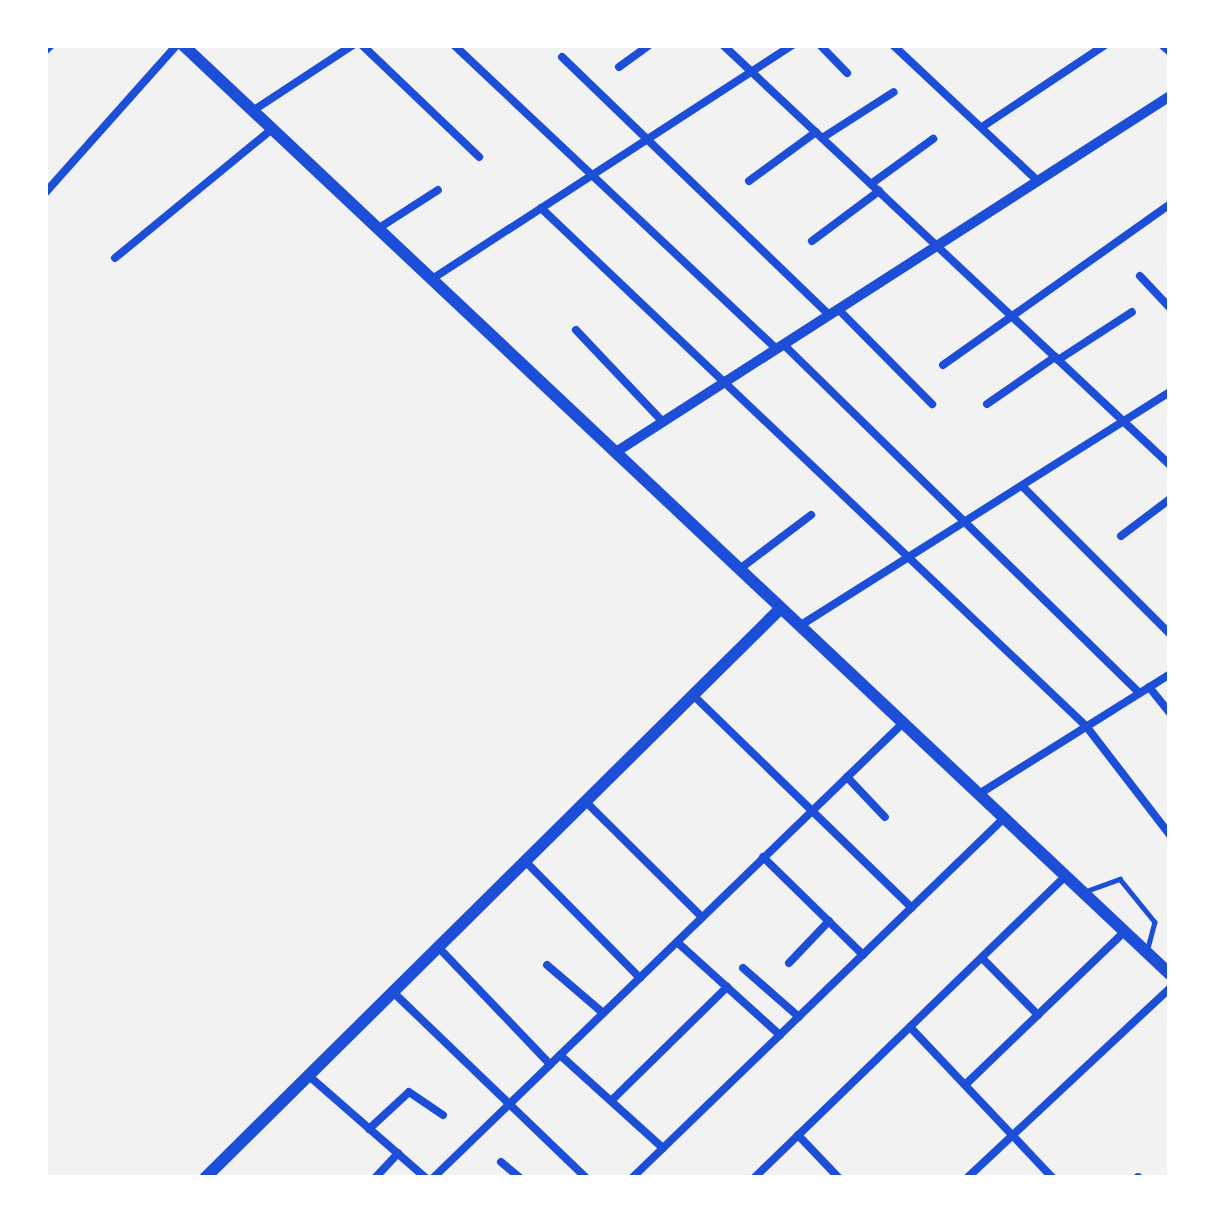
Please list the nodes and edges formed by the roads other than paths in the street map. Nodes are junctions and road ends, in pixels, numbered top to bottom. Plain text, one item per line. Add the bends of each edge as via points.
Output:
1 (180, 45) edge
2 (357, 45) edge
3 (454, 45) edge
4 (649, 45) edge
5 (723, 45) edge
6 (793, 45) edge
7 (820, 45) edge
8 (892, 45) edge
9 (1105, 45) edge
10 (1162, 45) edge
11 (1170, 52) edge
12 (562, 57) dead end
13 (619, 67) dead end
14 (751, 71) junction
15 (847, 73) dead end
16 (894, 92) dead end
17 (1170, 96) edge
18 (253, 110) junction
19 (981, 128) junction
20 (272, 129) junction
21 (819, 135) junction
22 (933, 139) dead end
23 (648, 140) junction
24 (478, 157) dead end
25 (592, 176) junction
26 (749, 181) dead end
27 (1038, 181) junction
28 (875, 188) junction
29 (438, 190) dead end
30 (45, 193) edge
31 (1170, 204) edge
32 (541, 208) junction
33 (378, 228) junction
34 (812, 241) dead end
35 (936, 245) junction
36 (115, 258) dead end
37 (1140, 276) dead end
38 (432, 279) junction
39 (1170, 308) edge
40 (834, 312) junction
41 (1132, 312) dead end
42 (1011, 316) junction
43 (575, 330) dead end
44 (780, 346) junction
45 (1056, 358) junction
46 (943, 365) dead end
47 (724, 382) junction
48 (1170, 392) edge
49 (932, 404) dead end
50 (987, 404) dead end
51 (663, 422) junction
52 (1124, 422) junction
53 (616, 452) junction
54 (1170, 465) edge
55 (1022, 486) junction
56 (1170, 499) edge
57 (811, 515) dead end
58 (964, 522) junction
59 (1120, 536) dead end
60 (908, 556) junction
61 (740, 569) junction
62 (781, 608) junction
63 (800, 626) junction
64 (1170, 634) edge
65 (1170, 674) edge
66 (1149, 687) junction
67 (1139, 693) junction
68 (693, 695) junction
69 (1170, 712) edge
70 (903, 723) junction
71 (1086, 726) junction
72 (847, 777) junction
73 (979, 794) junction
74 (585, 801) junction
75 (812, 810) junction
76 (885, 817) dead end
77 (1004, 818) junction
78 (1170, 835) edge
79 (764, 857) junction
80 (525, 861) junction
81 (1066, 876) junction
82 (1085, 894) junction
83 (912, 908) junction
84 (701, 917) junction
85 (829, 921) junction
86 (1124, 932) junction
87 (676, 942) junction
88 (438, 947) junction
89 (1170, 951) edge
90 (863, 955) junction
91 (1151, 956) junction
92 (982, 958) junction
93 (789, 963) dead end
94 (547, 965) dead end
95 (743, 968) dead end
96 (1170, 974) edge
97 (640, 977) junction
98 (727, 987) junction
99 (1170, 988) edge
100 (393, 992) junction
101 (602, 1013) junction
102 (1038, 1015) junction
103 (799, 1017) junction
104 (910, 1027) junction
105 (780, 1035) junction
106 (560, 1055) junction
107 (550, 1064) junction
108 (308, 1075) junction
109 (965, 1085) junction
110 (611, 1101) junction
111 (505, 1108) junction
112 (442, 1115) dead end
113 (370, 1129) junction
114 (798, 1135) junction
115 (1012, 1136) junction
116 (663, 1148) junction
117 (398, 1153) junction
118 (501, 1162) dead end
119 (210, 1176) edge
120 (375, 1178) edge
121 (429, 1178) edge
122 (520, 1178) edge
123 (586, 1178) edge
124 (632, 1178) edge
125 (754, 1178) edge
126 (839, 1178) edge
127 (967, 1178) edge
128 (1053, 1178) edge

1 - 18 main road
1 - 30 street
2 - 18 street
2 - 24 street
3 - 25 street
4 - 13 street
5 - 14 street
6 - 14 street
7 - 15 street
8 - 19 street
9 - 19 street
10 - 11 street
12 - 23 street
14 - 21 street
14 - 23 street
16 - 21 street
17 - 27 street
18 - 20 main road
19 - 27 street
20 - 33 main road
20 - 36 street
21 - 26 street
21 - 28 street
22 - 28 street
23 - 25 street
23 - 40 street
25 - 32 street
25 - 44 street
27 - 35 street
28 - 34 street
28 - 35 street
29 - 33 street
31 - 42 street
32 - 38 street
32 - 47 street
33 - 38 main road
35 - 40 street
35 - 42 street
37 - 39 street
38 - 53 main road
40 - 44 street
40 - 49 street
41 - 45 street
42 - 45 street
42 - 46 street
43 - 51 street
44 - 47 street
44 - 58 street
45 - 50 street
45 - 52 street
47 - 51 street
47 - 60 street
48 - 52 street
51 - 53 street
52 - 54 street
52 - 55 street
53 - 61 main road
55 - 58 street
55 - 64 street
56 - 59 street
57 - 61 street
58 - 60 street
58 - 67 street
60 - 63 street
60 - 71 street
61 - 62 main road
62 - 63 main road
62 - 68 main road
63 - 70 main road
65 - 66 street
66 - 67 street
66 - 69 street
67 - 71 street
68 - 74 main road
68 - 75 street
70 - 72 street
70 - 73 main road
71 - 73 street
71 - 78 street
72 - 75 street
72 - 76 street
73 - 77 main road
74 - 80 main road
74 - 84 street
75 - 79 street
75 - 83 street
77 - 81 main road
77 - 83 street
79 - 84 street
79 - 85 street
80 - 88 main road
80 - 97 street
81 - 82 main road
81 - 92 street
82 - 86 main road
82 - 91 lane via 1120,879 1155,922
83 - 90 street
84 - 87 street
85 - 90 street
85 - 93 street
86 - 91 main road
86 - 102 street
87 - 97 street
87 - 98 street
88 - 100 main road
88 - 107 street
89 - 91 street
90 - 103 street
91 - 96 main road
92 - 102 street
92 - 104 street
94 - 101 street
95 - 103 street
97 - 101 street
98 - 105 street
98 - 110 street
99 - 115 street
100 - 108 main road
100 - 111 street
101 - 106 street
102 - 109 street
103 - 105 street
104 - 109 street
104 - 114 street
105 - 116 street
106 - 107 street
106 - 110 street
107 - 111 street
108 - 113 street
108 - 119 main road
109 - 115 street
110 - 116 street
111 - 121 street
111 - 123 street
112 - 113 street via 409,1092
113 - 117 street
114 - 125 street
114 - 126 street
115 - 127 street
115 - 128 street
116 - 124 street
117 - 120 street
117 - 121 street
118 - 122 street

